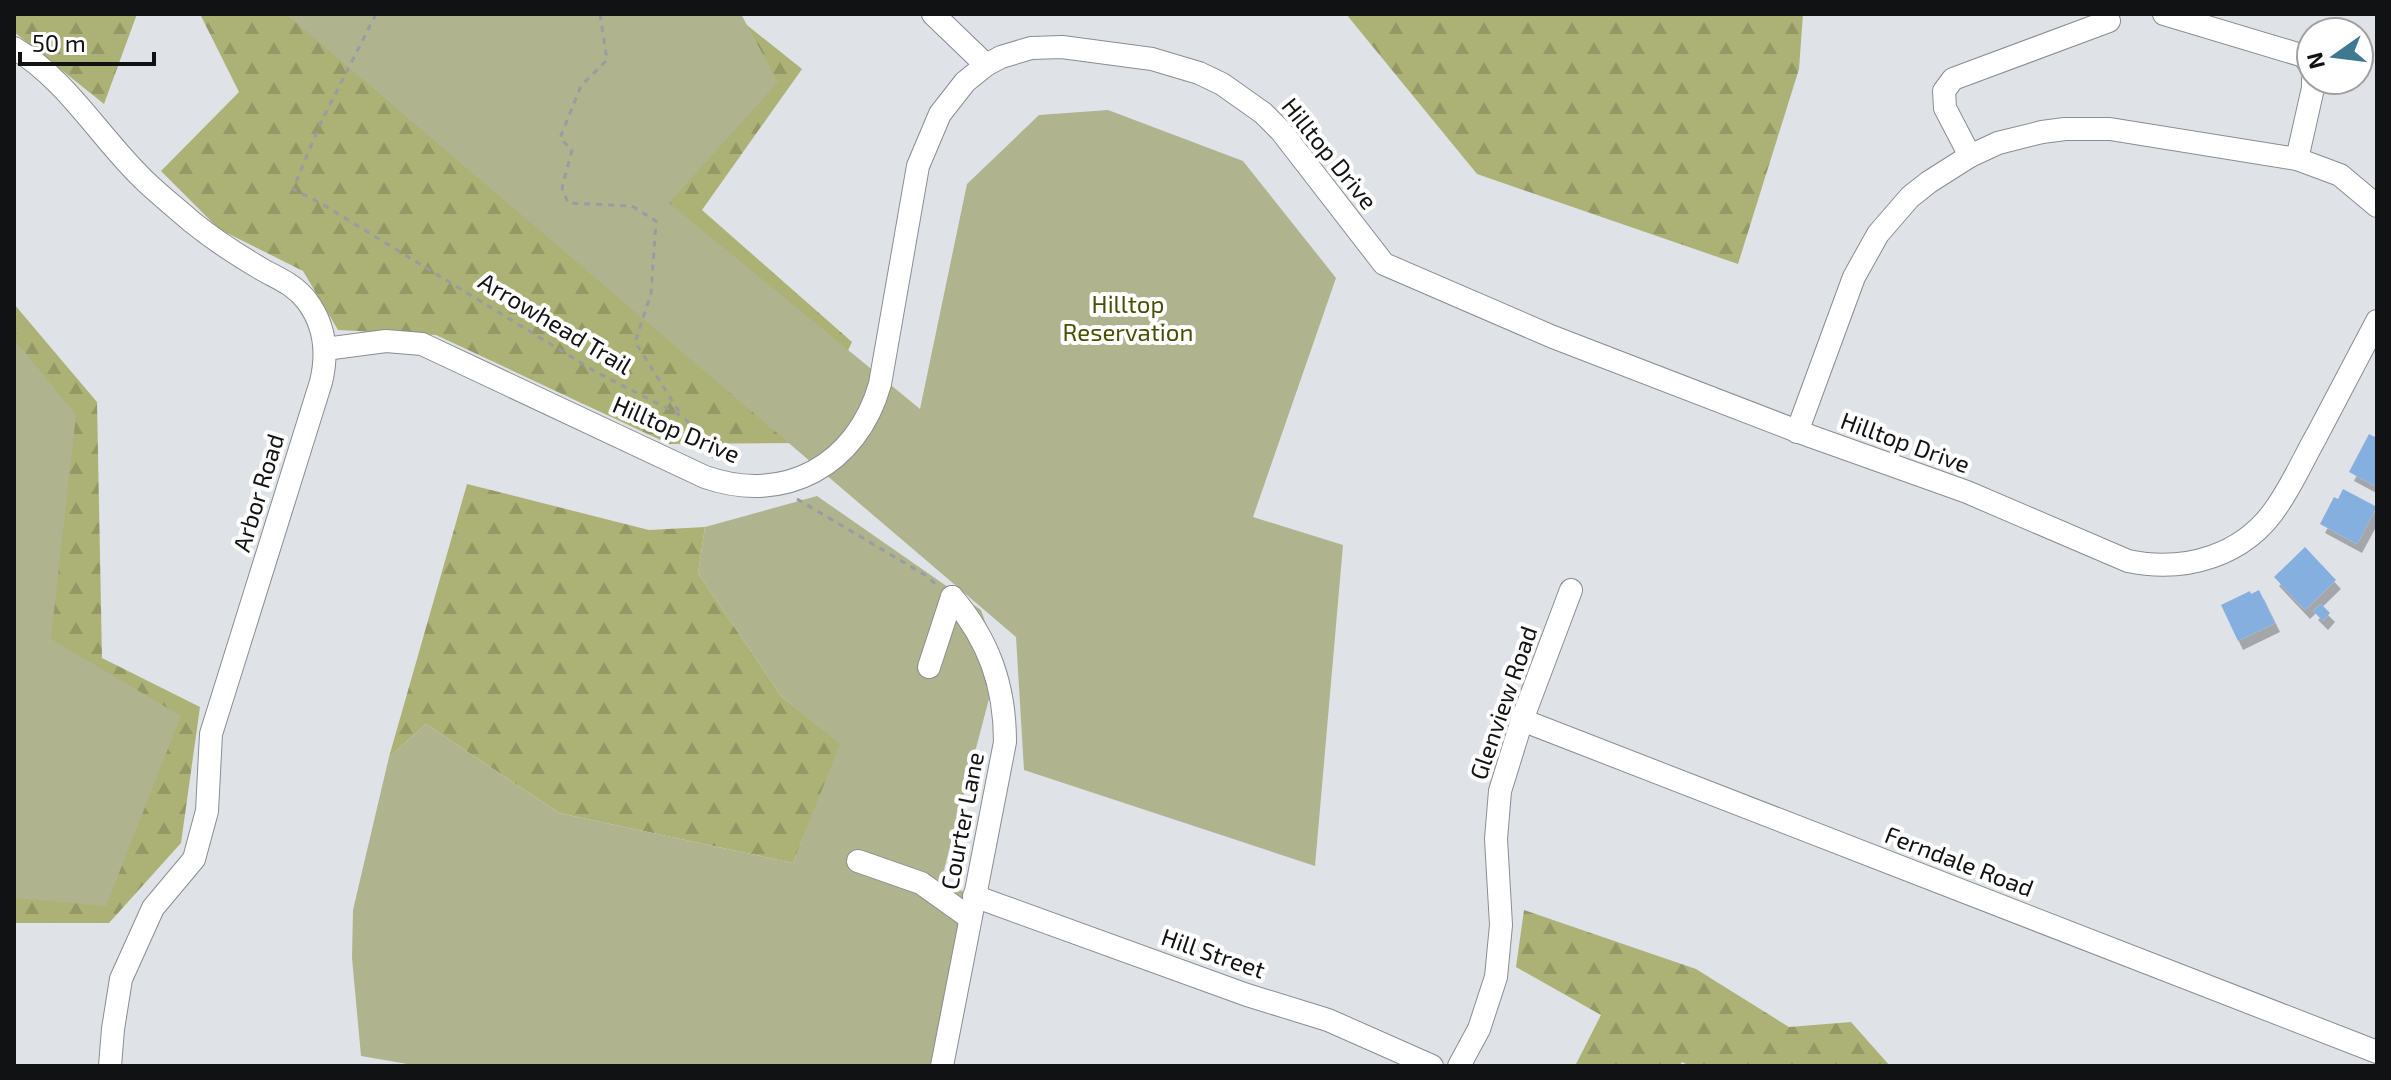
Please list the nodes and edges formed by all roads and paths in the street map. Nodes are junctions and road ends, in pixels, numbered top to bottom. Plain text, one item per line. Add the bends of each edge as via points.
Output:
1 (376, 14) edge
2 (600, 14) edge
3 (933, 14) edge
4 (2164, 14) edge
5 (2109, 21) dead end
6 (14, 48) edge
7 (2295, 53) edge
8 (986, 65) junction
9 (2310, 96) edge
10 (1970, 156) junction
11 (2297, 159) junction
12 (2377, 206) edge
13 (2377, 321) edge
14 (325, 349) junction
15 (682, 416) junction
16 (1797, 432) junction
17 (740, 465) dead end
18 (777, 484) junction
19 (1571, 590) dead end
20 (952, 597) junction
21 (929, 667) dead end
22 (1522, 720) junction
23 (858, 861) dead end
24 (972, 907) junction
25 (2377, 1052) edge
26 (110, 1066) edge
27 (942, 1066) edge
28 (1432, 1066) edge
29 (1459, 1066) edge

1 - 15 path, Arrowhead Trail via 293,189 596,372
2 - 15 path via 607,60 581,86 560,138 572,150 562,188 568,203 632,206 656,221 651,294 635,342
3 - 8 street
4 - 7 street
5 - 10 street via 1953,79 1944,91 1945,108
6 - 14 street, Arbor Road via 29,57 141,177 196,225 295,287 313,309
8 - 16 street, Hilltop Drive via 1031,48 1062,47 1152,59 1199,73 1243,97 1281,131 1384,264
8 - 18 street, Hilltop Drive via 940,114 918,166 880,384 867,419 831,460
9 - 11 street
10 - 11 street via 2020,137 2088,128
10 - 16 street via 1910,197 1878,234 1844,300
11 - 12 street via 2340,175
13 - 16 street, Hilltop Drive via 2278,507 2244,541 2198,562 2163,566 2128,561 1967,492
14 - 18 street, Hilltop Drive via 398,341 422,344 705,477 736,485
14 - 26 street, Arbor Road via 321,382 211,734 207,811 194,859 153,908 121,979
15 - 17 path, Arrowhead Trail via 713,457
18 - 20 path
19 - 22 street, Glenview Road
20 - 21 street
20 - 24 street, Courter Lane via 992,661 1005,721 1002,763
22 - 25 street, Ferndale Road
22 - 29 street, Glenview Road via 1500,791 1496,977 1479,1029
23 - 24 street, Hill Street
24 - 27 street, Courter Lane
24 - 28 street, Hill Street via 1328,1020

